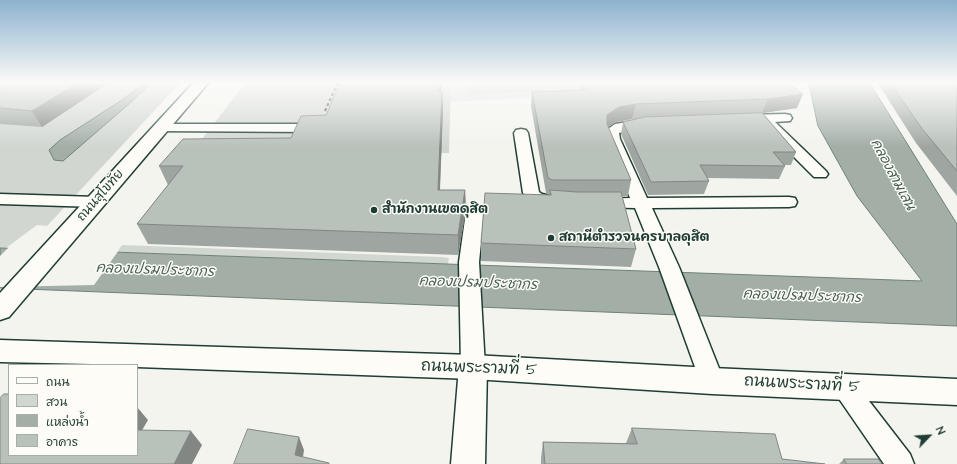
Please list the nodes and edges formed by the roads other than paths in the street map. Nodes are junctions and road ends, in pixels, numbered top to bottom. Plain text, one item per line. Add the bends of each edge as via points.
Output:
1 (183, 104) edge
2 (785, 118) dead end
3 (764, 119) junction
4 (727, 120) edge
5 (660, 122) edge
6 (161, 128) junction
7 (312, 128) edge
8 (521, 133) dead end
9 (820, 174) dead end
10 (0, 199) edge
11 (97, 202) junction
12 (789, 202) dead end
13 (641, 204) junction
14 (475, 212) dead end
15 (0, 310) edge
16 (0, 351) edge
17 (473, 367) junction
18 (712, 381) junction
19 (843, 387) junction
20 (957, 392) edge
21 (468, 464) edge
22 (900, 464) edge

1 - 6 main road, ถนนสุโขทัย
2 - 3 lane
3 - 4 lane
3 - 9 lane
5 - 13 lane via 631,124 612,131 613,139
6 - 7 lane
6 - 11 main road, ถนนสุโขทัย
8 - 13 lane via 531,193 536,198 550,202
10 - 11 lane
11 - 15 main road, ถนนสุโขทัย
12 - 13 lane
13 - 18 lane via 670,267
14 - 17 lane via 469,262
16 - 17 main road, ถนนพระรามที่ 5
17 - 18 main road, ถนนพระรามที่ 5
17 - 21 main road
18 - 19 main road, ถนนพระรามที่ 5
19 - 20 main road, ถนนพระรามที่ 5
19 - 22 lane

